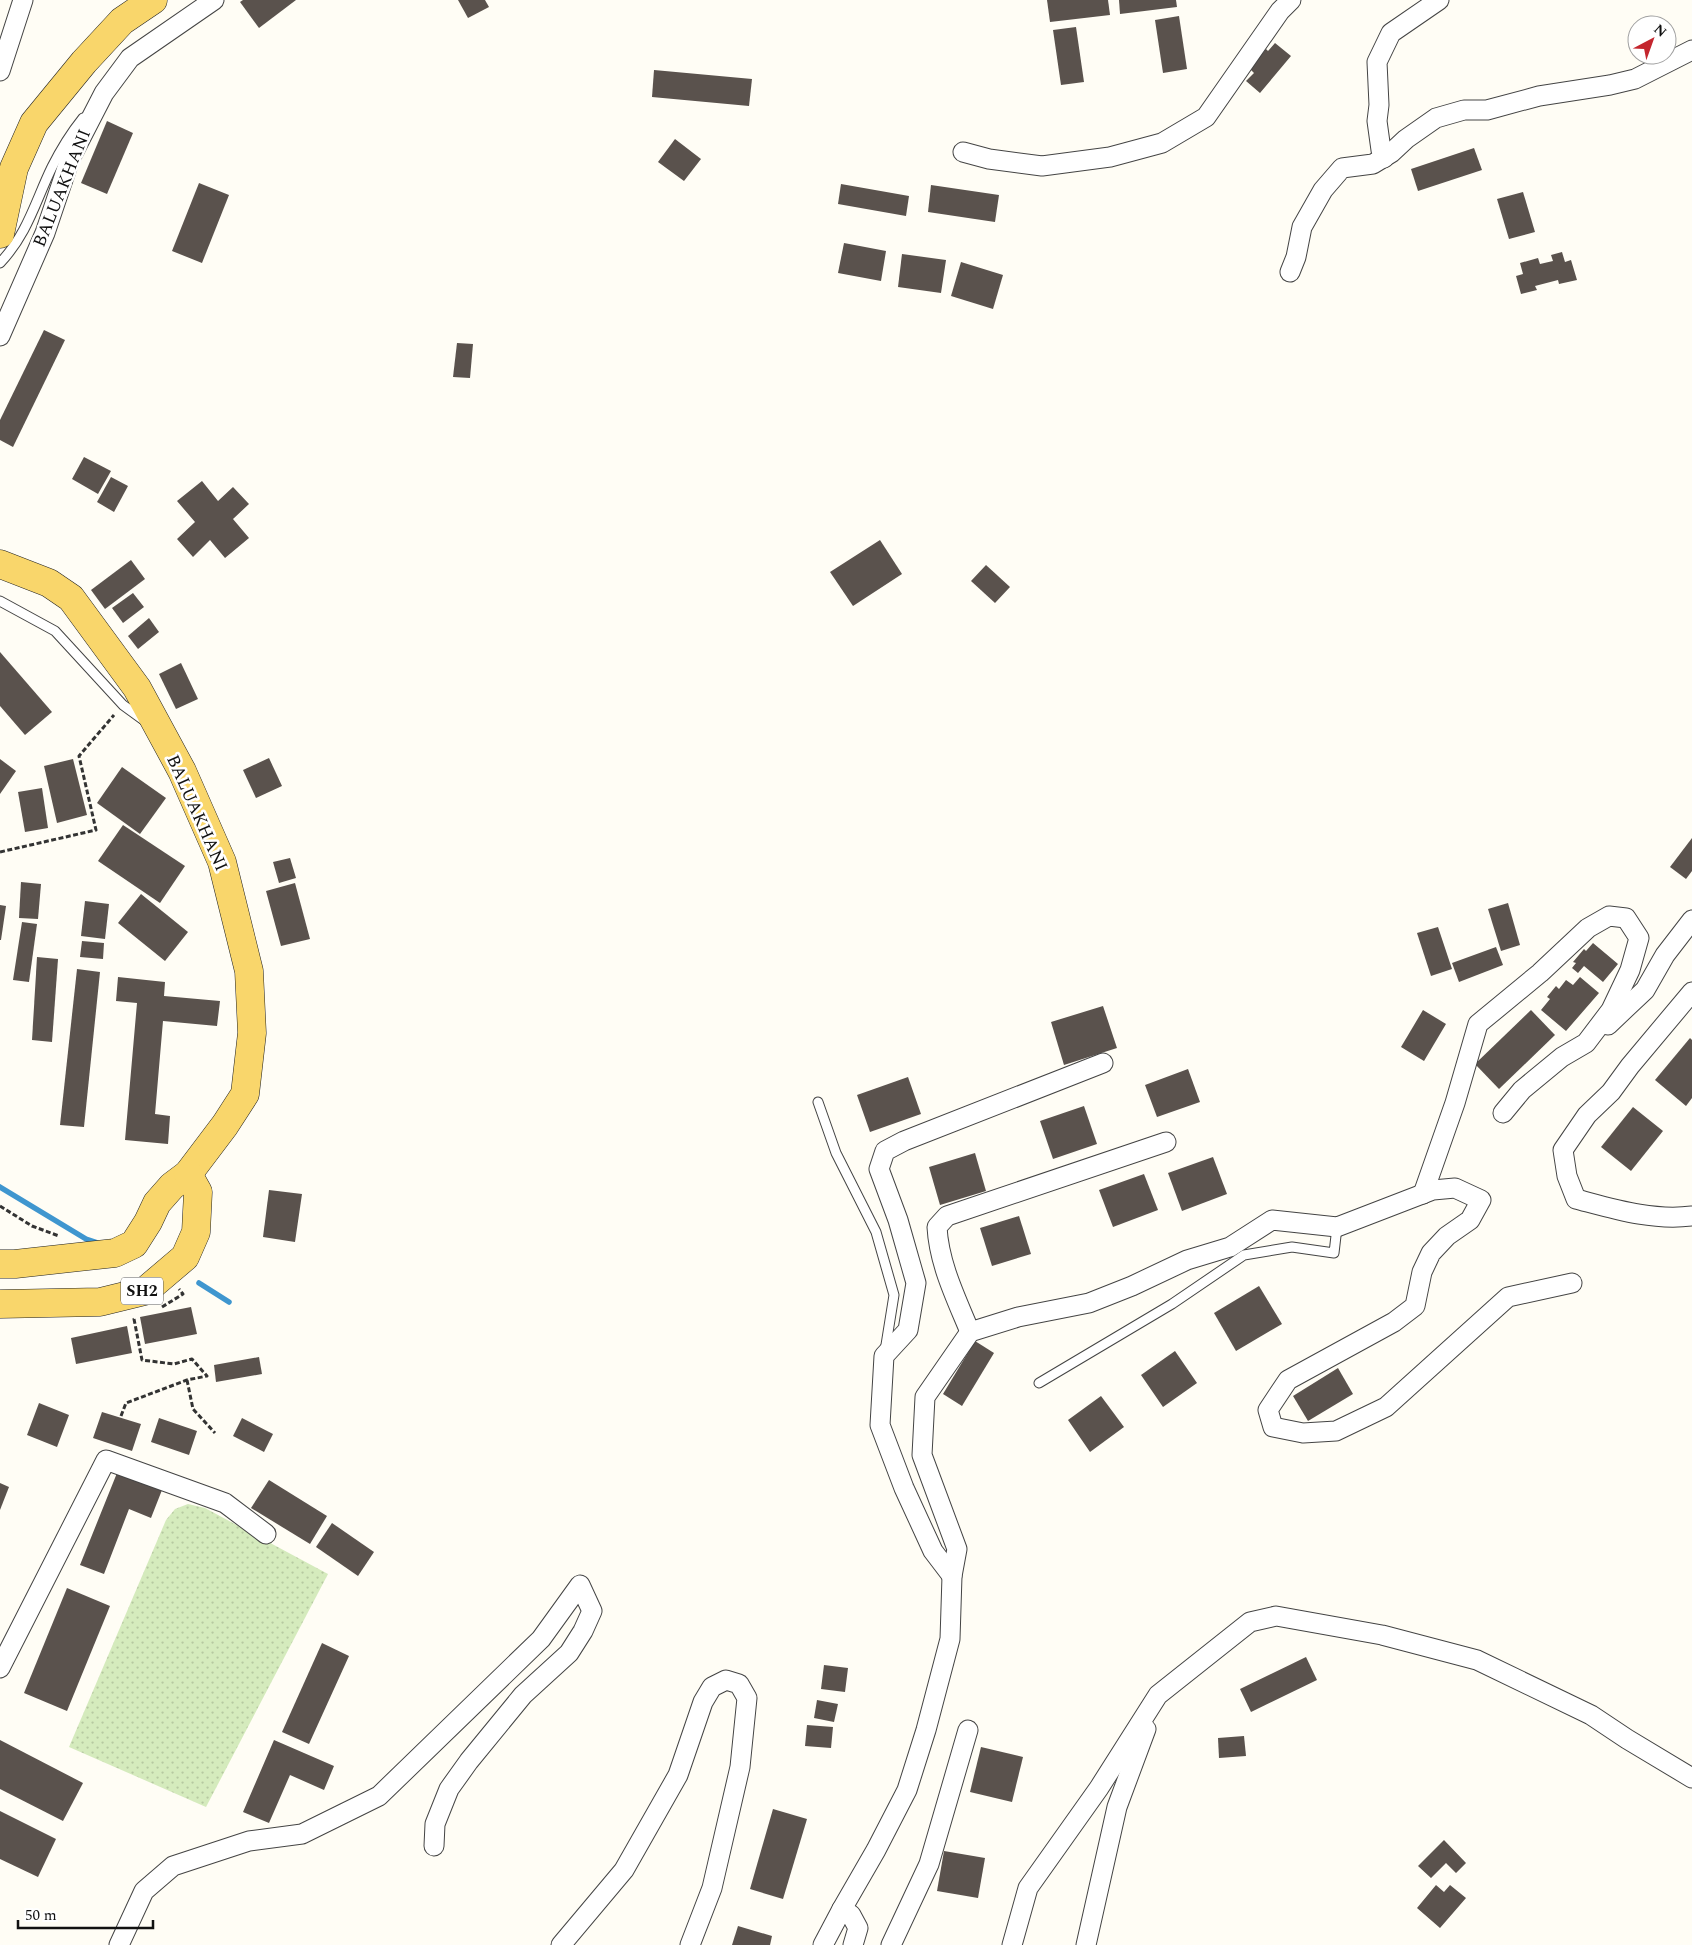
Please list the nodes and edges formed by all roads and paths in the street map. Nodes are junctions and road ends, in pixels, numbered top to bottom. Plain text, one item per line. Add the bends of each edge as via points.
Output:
1 (23, 0) edge
2 (153, 0) edge
3 (214, 0) edge
4 (1291, 0) edge
5 (1440, 0) edge
6 (1692, 50) edge
7 (0, 72) edge
8 (104, 92) junction
9 (963, 152) dead end
10 (1384, 158) junction
11 (0, 234) edge
12 (0, 263) edge
13 (1290, 272) dead end
14 (0, 336) edge
15 (0, 564) edge
16 (0, 601) edge
17 (123, 705) junction
18 (161, 733) junction
19 (0, 852) edge
20 (1692, 920) edge
21 (1692, 992) edge
22 (1586, 1043) junction
23 (1103, 1063) dead end
24 (818, 1102) dead end
25 (1503, 1113) dead end
26 (1166, 1142) dead end
27 (188, 1174) junction
28 (1423, 1194) junction
29 (0, 1206) edge
30 (1692, 1216) edge
31 (1337, 1227) junction
32 (65, 1239) dead end
33 (0, 1264) edge
34 (1572, 1283) dead end
35 (0, 1304) edge
36 (134, 1319) dead end
37 (970, 1332) junction
38 (884, 1356) junction
39 (187, 1380) junction
40 (1039, 1384) dead end
41 (121, 1416) dead end
42 (214, 1433) dead end
43 (266, 1534) dead end
44 (952, 1576) junction
45 (0, 1668) edge
46 (1158, 1695) junction
47 (968, 1730) dead end
48 (1692, 1778) edge
49 (434, 1846) dead end
50 (842, 1909) junction
51 (119, 1945) edge
52 (561, 1945) edge
53 (690, 1945) edge
54 (823, 1945) edge
55 (853, 1945) edge
56 (891, 1945) edge
57 (1012, 1945) edge
58 (1086, 1945) edge

1 - 7 street
2 - 11 main road via 122,21 34,124 14,168
3 - 8 street, BALUAKHANI via 130,58
4 - 9 street via 1206,117 1162,143 1110,157 1042,166
5 - 10 street via 1391,33 1377,62 1377,121
6 - 10 street via 1635,79 1436,118
8 - 12 lane via 69,135 26,229
8 - 14 street, BALUAKHANI via 70,159 45,233
10 - 13 street via 1374,164 1342,168 1323,190 1302,227
15 - 18 main road, BALUAKHANI via 49,583 71,598 136,688
16 - 17 lane via 55,631
17 - 18 lane
17 - 19 path via 79,756 96,830
18 - 27 main road, BALUAKHANI via 182,771 222,862 249,971 252,1033 245,1094
20 - 22 street via 1665,955 1646,990
21 - 30 street via 1611,1092 1587,1115 1563,1150 1567,1176 1576,1199 1654,1217
22 - 25 street via 1522,1090
22 - 28 street via 1612,1010 1630,970 1639,938 1626,918 1610,916 1588,928 1478,1024
23 - 38 street via 885,1151 880,1169 916,1283 908,1330
24 - 38 lane via 836,1154 876,1232 894,1295
26 - 37 street via 947,1216 937,1227 938,1244
27 - 33 main road, BALUAKHANI via 157,1203 134,1244 115,1254
27 - 35 main road, SH2 via 198,1192 196,1232 185,1257 145,1291 100,1302
28 - 31 street
28 - 34 street via 1455,1188 1482,1200 1470,1220 1447,1236 1431,1253 1422,1272 1415,1306 1394,1322 1288,1380 1268,1410 1273,1427 1303,1434 1336,1430 1386,1407 1508,1297
29 - 32 path via 32,1226
31 - 37 street via 1272,1220 1230,1248 1187,1260 1089,1303 1018,1317
31 - 40 lane via 1334,1253 1292,1247 1244,1255 1172,1304
36 - 39 path via 142,1360 174,1364 192,1359 207,1376
37 - 44 street via 925,1397 922,1455 957,1549
38 - 44 street via 880,1425 932,1551
39 - 41 path via 126,1403
39 - 42 path via 193,1409
43 - 45 street via 225,1503 106,1460
44 - 50 street via 950,1639 907,1790
46 - 48 street via 1250,1622 1276,1616 1382,1635 1477,1660 1591,1714
46 - 57 street via 1099,1788 1028,1888
46 - 58 street via 1117,1807
47 - 56 street via 929,1864
49 - 51 street via 435,1824 449,1789 468,1761 523,1695 569,1653 584,1631 592,1611 580,1585 541,1639 379,1796 302,1834 250,1841 173,1866 144,1891
50 - 54 street
50 - 55 street via 851,1915 858,1928
52 - 53 street via 624,1870 678,1776 703,1702 712,1687 726,1680 739,1684 747,1698 740,1766 712,1888

